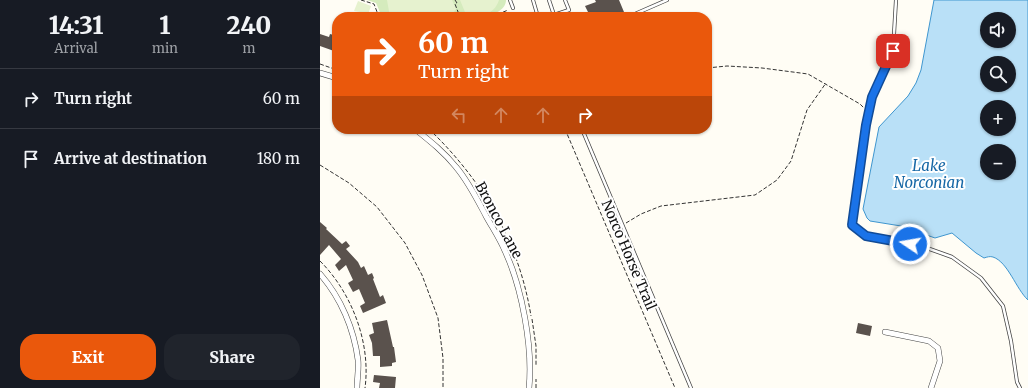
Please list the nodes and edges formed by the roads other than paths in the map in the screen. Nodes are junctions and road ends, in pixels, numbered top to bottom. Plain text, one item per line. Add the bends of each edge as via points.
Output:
1 (510, 0) edge
2 (533, 0) edge
3 (549, 0) edge
4 (566, 0) edge
5 (667, 0) edge
6 (896, 0) edge
7 (513, 8) road end
8 (537, 12) edge
9 (553, 12) edge
10 (563, 12) edge
11 (639, 12) edge
12 (320, 72) edge
13 (332, 76) edge
14 (422, 134) edge
15 (584, 134) edge
16 (320, 274) edge
17 (884, 332) dead end
18 (357, 388) edge
19 (529, 388) edge
20 (692, 388) edge
21 (931, 388) edge
22 (1020, 388) edge

1 - 7 lane
2 - 8 lane
3 - 9 lane
4 - 10 lane via 569,10
5 - 11 lane
6 - 22 lane via 893,51 872,97 852,225 866,236 924,247 952,257 981,278 1003,306
12 - 13 street
14 - 19 street, Bronco Lane via 456,167 475,194 505,251 516,280 523,312 528,342
15 - 20 lane
16 - 18 street via 339,301 350,325 358,361
17 - 21 street via 929,341 938,348 940,361

